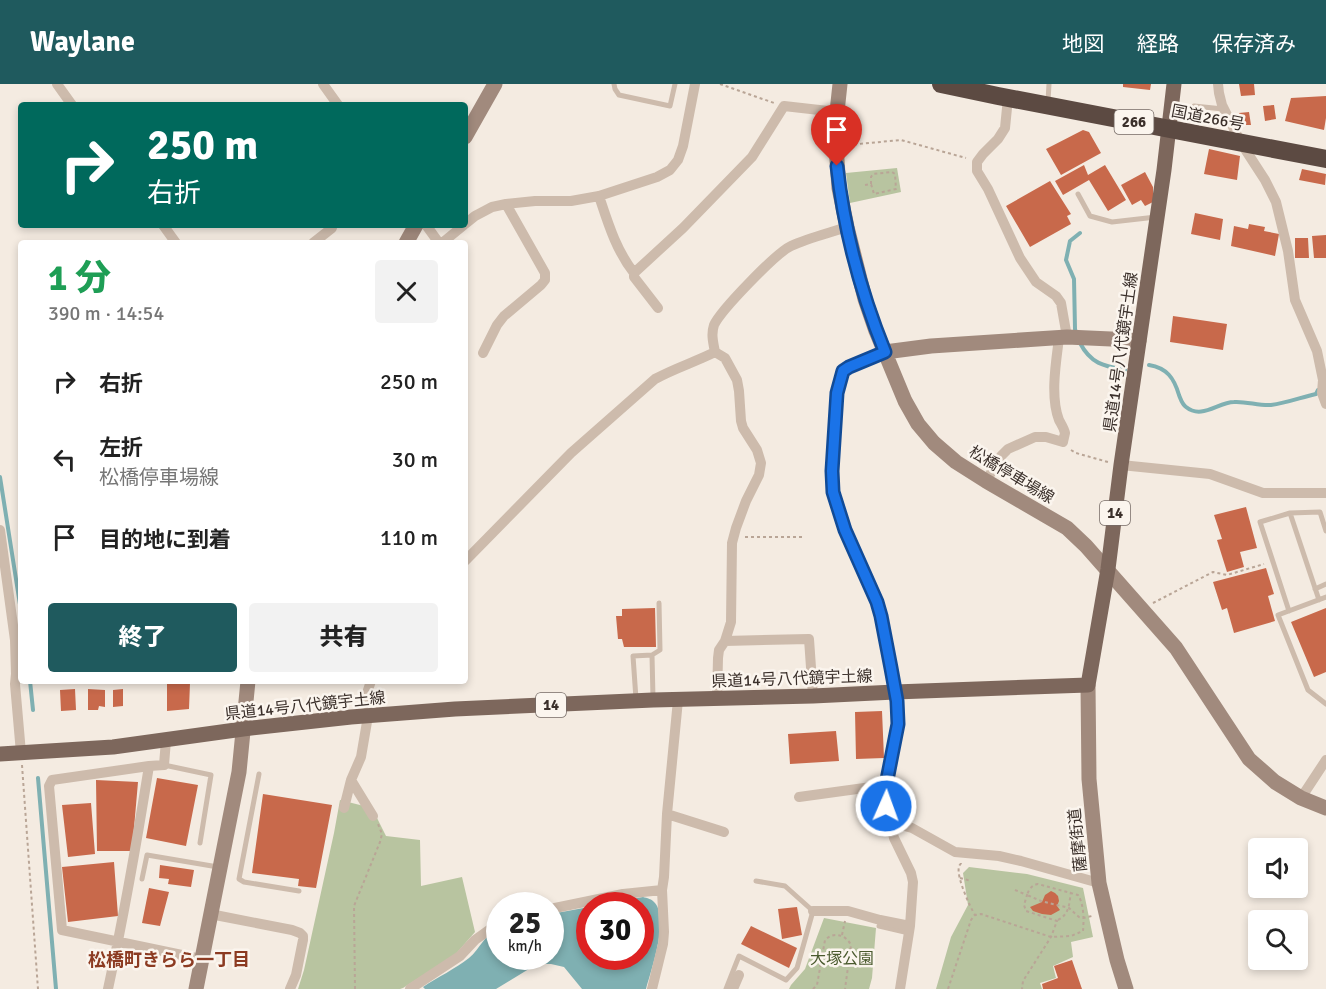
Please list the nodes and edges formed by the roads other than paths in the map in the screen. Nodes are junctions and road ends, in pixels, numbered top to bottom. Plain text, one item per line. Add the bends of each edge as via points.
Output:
1 (57, 84) edge
2 (323, 84) edge
3 (495, 84) edge
4 (614, 84) edge
5 (675, 84) edge
6 (696, 84) edge
7 (840, 84) edge
8 (942, 84) edge
9 (1049, 84) edge
10 (1174, 84) edge
11 (1218, 84) edge
12 (1001, 93) edge
13 (70, 102) edge
14 (336, 102) edge
15 (1048, 106) junction
16 (1194, 106) dead end
17 (1225, 110) junction
18 (837, 112) junction
19 (1169, 129) junction
20 (468, 132) edge
21 (1242, 143) junction
22 (1326, 159) edge
23 (1078, 194) dead end
24 (599, 196) junction
25 (507, 204) junction
26 (1157, 217) junction
27 (468, 222) edge
28 (847, 227) junction
29 (332, 228) dead end
30 (428, 228) edge
31 (460, 228) edge
32 (317, 240) edge
33 (438, 240) edge
34 (445, 240) edge
35 (634, 273) junction
36 (658, 308) dead end
37 (1070, 337) junction
38 (1139, 341) junction
39 (715, 352) junction
40 (885, 352) junction
41 (483, 353) dead end
42 (1324, 398) edge
43 (1121, 465) junction
44 (986, 481) junction
45 (1326, 493) edge
46 (1290, 513) junction
47 (0, 530) edge
48 (1326, 531) edge
49 (468, 558) edge
50 (1108, 569) junction
51 (1326, 584) edge
52 (1315, 589) junction
53 (1326, 597) edge
54 (1319, 600) junction
55 (659, 603) dead end
56 (1289, 611) junction
57 (725, 641) junction
58 (652, 655) junction
59 (248, 684) edge
60 (370, 684) edge
61 (1088, 685) junction
62 (895, 692) junction
63 (813, 696) junction
64 (717, 699) junction
65 (653, 700) junction
66 (678, 700) junction
67 (636, 701) junction
68 (1326, 704) edge
69 (364, 716) junction
70 (243, 729) junction
71 (165, 740) junction
72 (19, 753) junction
73 (0, 754) edge
74 (1326, 760) edge
75 (165, 765) junction
76 (149, 766) junction
77 (259, 774) dead end
78 (351, 780) junction
79 (886, 785) junction
80 (799, 797) dead end
81 (1301, 798) junction
82 (344, 808) dead end
83 (1326, 808) edge
84 (667, 814) junction
85 (373, 816) road end
86 (890, 822) junction
87 (723, 832) dead end
88 (200, 843) dead end
89 (220, 867) junction
90 (142, 879) dead end
91 (756, 881) dead end
92 (1099, 883) junction
93 (662, 890) junction
94 (299, 891) dead end
95 (564, 906) edge
96 (813, 912) junction
97 (210, 914) junction
98 (879, 926) dead end
99 (909, 929) junction
100 (486, 931) edge
101 (118, 942) junction
102 (201, 959) junction
103 (739, 975) dead end
104 (108, 989) edge
105 (196, 989) edge
106 (290, 989) edge
107 (411, 989) edge
108 (652, 989) edge
109 (726, 989) edge
110 (733, 989) edge
111 (900, 989) edge
112 (1126, 989) edge

1 - 13 street
2 - 14 street
3 - 20 street
4 - 5 lane via 619,95 670,106
6 - 24 street via 678,160 670,170
7 - 18 street, 松橋停車場線
8 - 12 highway, 国道266号 / 266
9 - 15 lane
10 - 19 main road, 県道14号八代鏡宇土線 / 14
11 - 17 street
12 - 15 highway, 国道266号 / 266
12 - 37 street via 1005,128 977,162 977,171 1020,258 1036,282 1061,303
15 - 19 highway, 国道266号 / 266
16 - 17 lane
17 - 21 street
18 - 28 street, 松橋停車場線 via 839,188
18 - 35 street via 784,106 752,157
19 - 21 highway, 国道266号 / 266
19 - 26 main road, 県道14号八代鏡宇土線 / 14
21 - 22 highway, 国道266号 / 266
21 - 42 street via 1276,202 1295,300 1317,351
23 - 26 lane via 1090,216 1112,222
24 - 25 street
24 - 35 street via 618,248
25 - 27 street via 492,207
25 - 41 street via 545,273 545,280 504,316
26 - 38 main road, 県道14号八代鏡宇土線 / 14
28 - 39 street via 777,254 719,316 713,326
28 - 40 street, 松橋停車場線
29 - 32 street
30 - 33 street
31 - 34 street
35 - 36 street
37 - 38 street
37 - 40 street
37 - 44 street via 1055,374 1055,403 1065,433 1063,442 1035,437 1008,448
38 - 43 main road, 県道14号八代鏡宇土線 / 14
39 - 49 street via 656,379 571,453
39 - 57 street via 725,358 736,380 743,428 761,463 733,537 731,622
40 - 44 street, 松橋停車場線 via 918,424 956,462
40 - 62 street via 843,371 837,393 832,471 833,492 845,530 881,616
43 - 45 street via 1210,474 1263,493
43 - 50 main road, 県道14号八代鏡宇土線 / 14
44 - 50 street, 松橋停車場線 via 1067,528
46 - 48 lane via 1320,512
46 - 52 lane
46 - 56 lane via 1260,522
47 - 72 street via 15,640
50 - 61 main road, 県道14号八代鏡宇土線 / 14
50 - 81 street, 松橋停車場線 via 1176,648 1249,759
51 - 52 lane
52 - 54 lane
53 - 54 lane
54 - 56 lane
55 - 58 lane via 660,650
56 - 68 lane via 1278,615 1308,690
57 - 63 street via 810,639
57 - 64 street via 717,658
58 - 65 lane
58 - 67 lane via 633,656
59 - 70 street
60 - 69 street
61 - 62 main road, 県道14号八代鏡宇土線 / 14
61 - 92 street, 薩摩街道 via 1089,779
62 - 63 main road, 県道14号八代鏡宇土線 / 14
62 - 79 street via 898,724
63 - 64 main road, 県道14号八代鏡宇土線 / 14
64 - 66 main road, 県道14号八代鏡宇土線 / 14
65 - 66 main road, 県道14号八代鏡宇土線 / 14
65 - 67 main road, 県道14号八代鏡宇土線 / 14
66 - 84 street
67 - 69 main road, 県道14号八代鏡宇土線 / 14
69 - 70 main road, 県道14号八代鏡宇土線 / 14
69 - 78 street via 361,757
70 - 71 main road, 県道14号八代鏡宇土線 / 14
70 - 89 street via 239,772
71 - 72 main road, 県道14号八代鏡宇土線 / 14
71 - 75 street
72 - 73 main road, 県道14号八代鏡宇土線 / 14
74 - 81 street
75 - 76 street
75 - 88 lane via 211,775
76 - 101 street
76 - 101 street via 60,778 52,780 49,786 62,930
77 - 94 lane via 239,879
78 - 82 street
78 - 85 street
79 - 80 street
79 - 86 street
81 - 83 street, 松橋停車場線
84 - 87 street
84 - 93 street
86 - 92 street via 912,828 955,852 999,856
86 - 99 street via 913,882
89 - 90 lane via 147,855
89 - 97 street
91 - 96 lane via 785,886
92 - 112 street, 薩摩街道
93 - 95 street
93 - 108 street via 664,938
96 - 99 street via 848,911
96 - 109 lane via 797,968 786,980 739,956
97 - 102 street
97 - 106 street via 300,933 303,940
98 - 99 lane
99 - 111 street
100 - 107 street via 460,956
101 - 102 street
101 - 104 street
102 - 105 street
103 - 110 street

